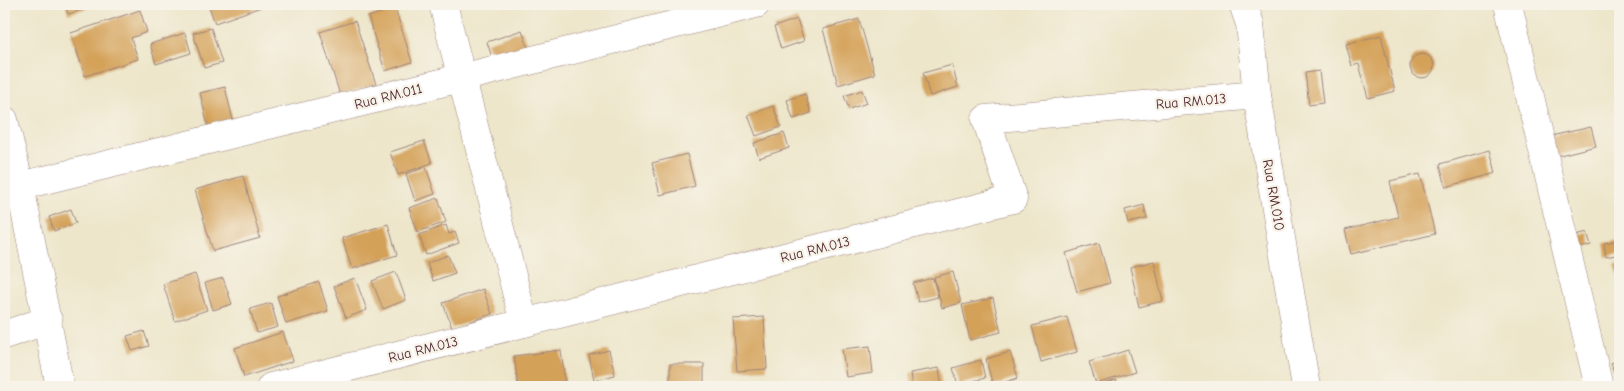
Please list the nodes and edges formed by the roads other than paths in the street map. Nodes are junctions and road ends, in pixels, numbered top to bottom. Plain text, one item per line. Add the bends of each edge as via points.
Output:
1 (443, 4) edge
2 (756, 4) edge
3 (1243, 4) edge
4 (1508, 4) edge
5 (461, 78) junction
6 (1257, 95) junction
7 (4, 120) edge
8 (20, 186) junction
9 (48, 320) junction
10 (524, 323) junction
11 (4, 335) edge
12 (60, 387) edge
13 (271, 387) edge
14 (1306, 387) edge
15 (1599, 387) edge

1 - 5 street
2 - 5 street, Rua RM.011
3 - 6 street, Rua RM.010 via 1250,24
4 - 15 street
5 - 8 street, Rua RM.011
5 - 10 street
6 - 10 street, Rua RM.013 via 986,119 1013,199
6 - 14 street, Rua RM.010
7 - 8 street
8 - 9 street
9 - 11 street
9 - 12 street
10 - 13 street, Rua RM.013

